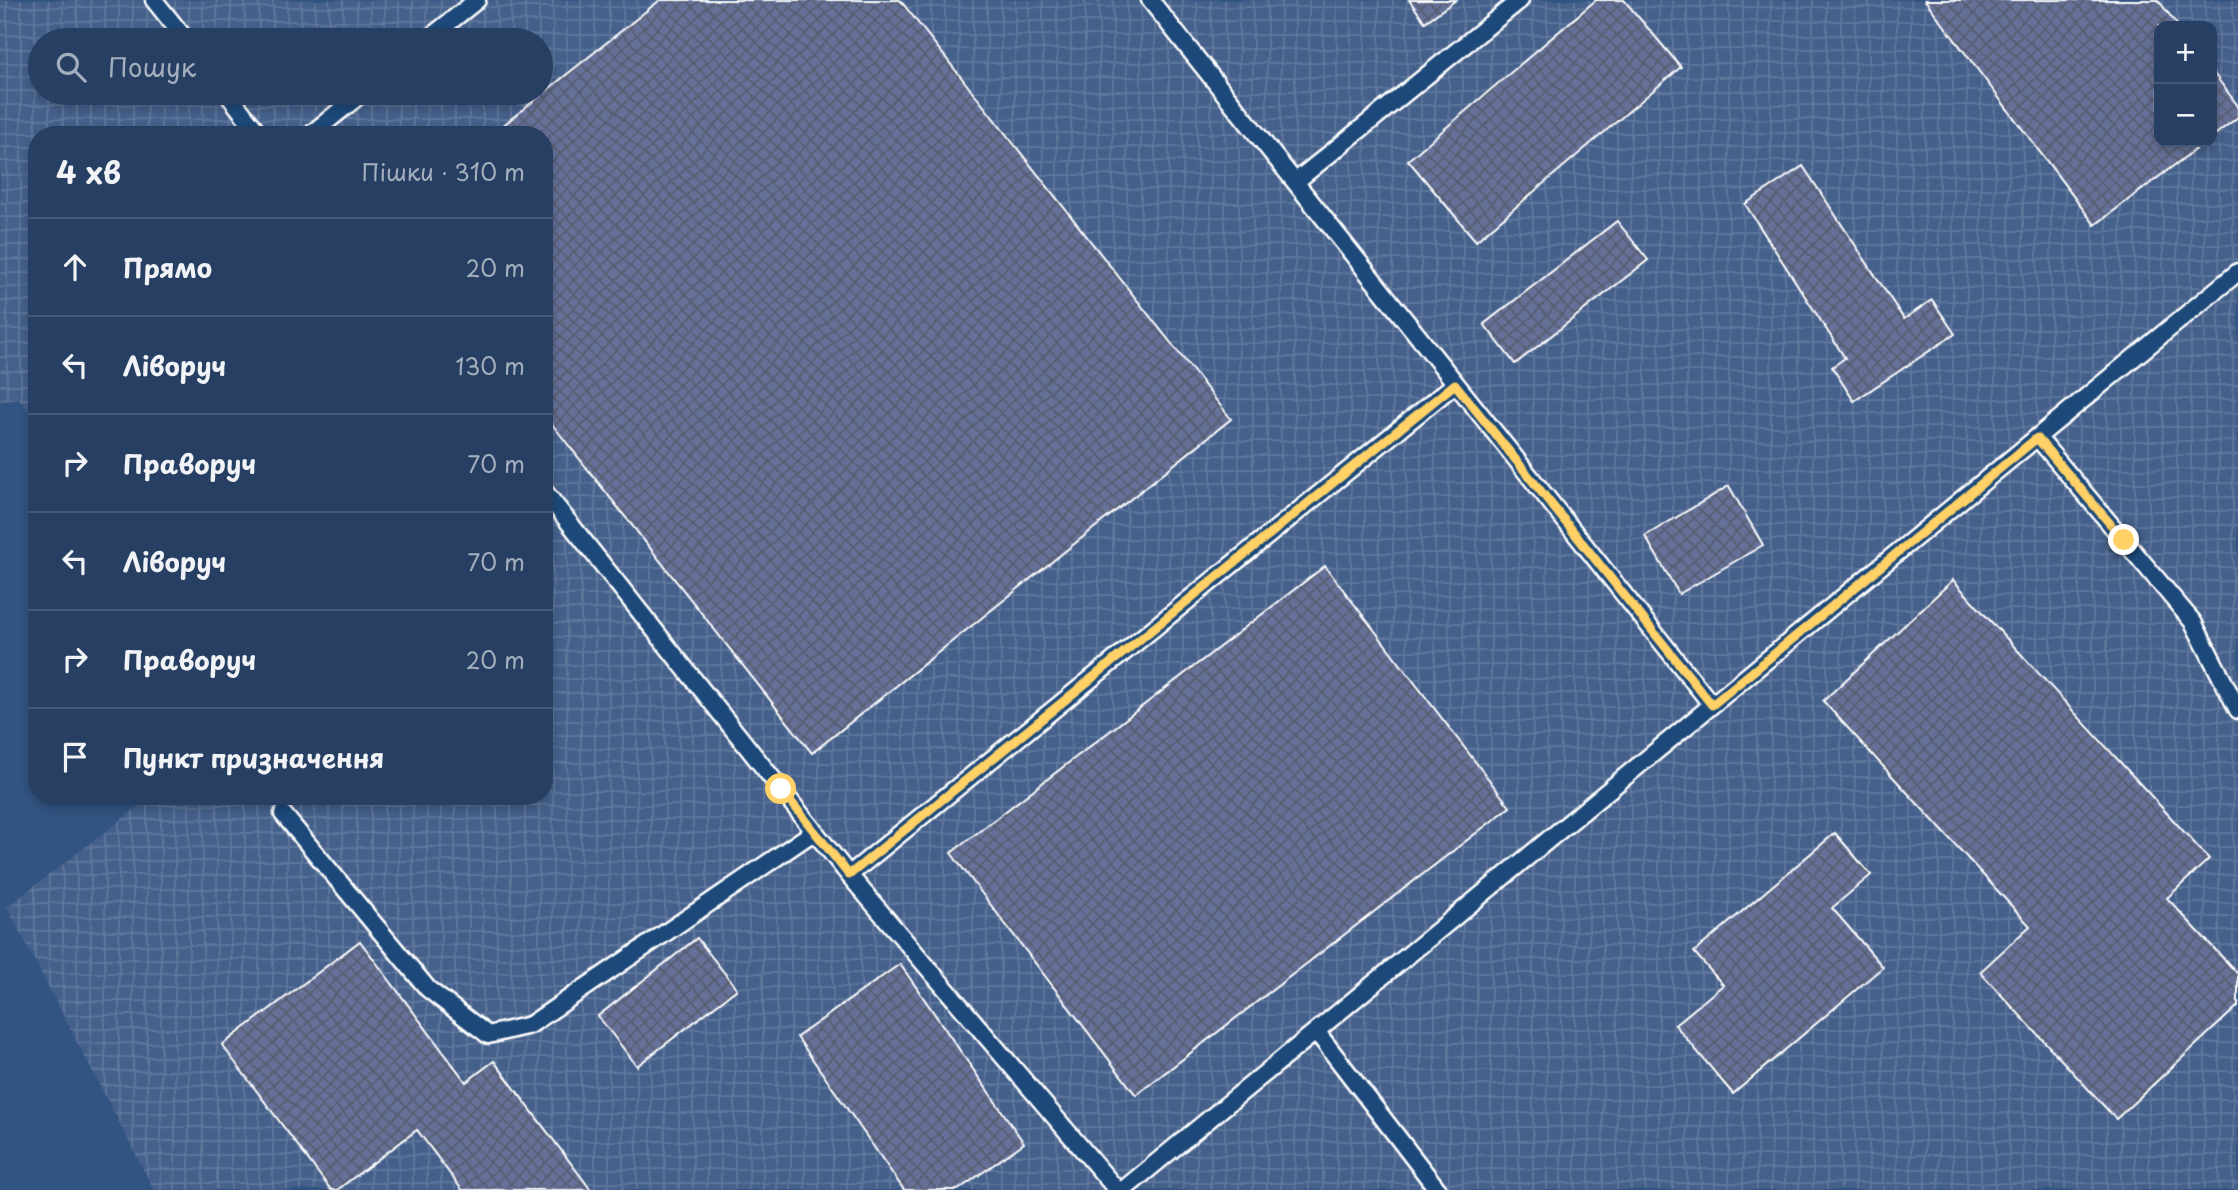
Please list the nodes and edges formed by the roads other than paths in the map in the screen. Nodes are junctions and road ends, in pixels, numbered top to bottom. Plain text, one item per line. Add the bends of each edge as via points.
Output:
1 (154, 0) edge
2 (477, 0) edge
3 (1150, 0) edge
4 (1520, 0) edge
5 (176, 28) edge
6 (442, 28) edge
7 (236, 105) edge
8 (347, 105) edge
9 (253, 126) edge
10 (321, 126) edge
11 (1295, 182) junction
12 (2238, 272) edge
13 (1455, 384) junction
14 (2037, 438) junction
15 (553, 502) edge
16 (1712, 705) junction
17 (2238, 710) edge
18 (283, 814) dead end
19 (815, 831) junction
20 (849, 875) junction
21 (1316, 1031) junction
22 (1117, 1190) edge
23 (1123, 1190) edge
24 (1438, 1190) edge

1 - 5 lane
2 - 6 lane
3 - 11 lane
4 - 11 lane
7 - 9 lane
8 - 10 lane
11 - 13 lane
12 - 14 lane
13 - 16 lane
13 - 20 lane
14 - 16 lane
14 - 17 lane via 2193,622
15 - 19 lane
16 - 21 lane
18 - 19 lane via 428,989 488,1035 530,1025
19 - 20 lane
20 - 22 lane
21 - 23 lane
21 - 24 lane

